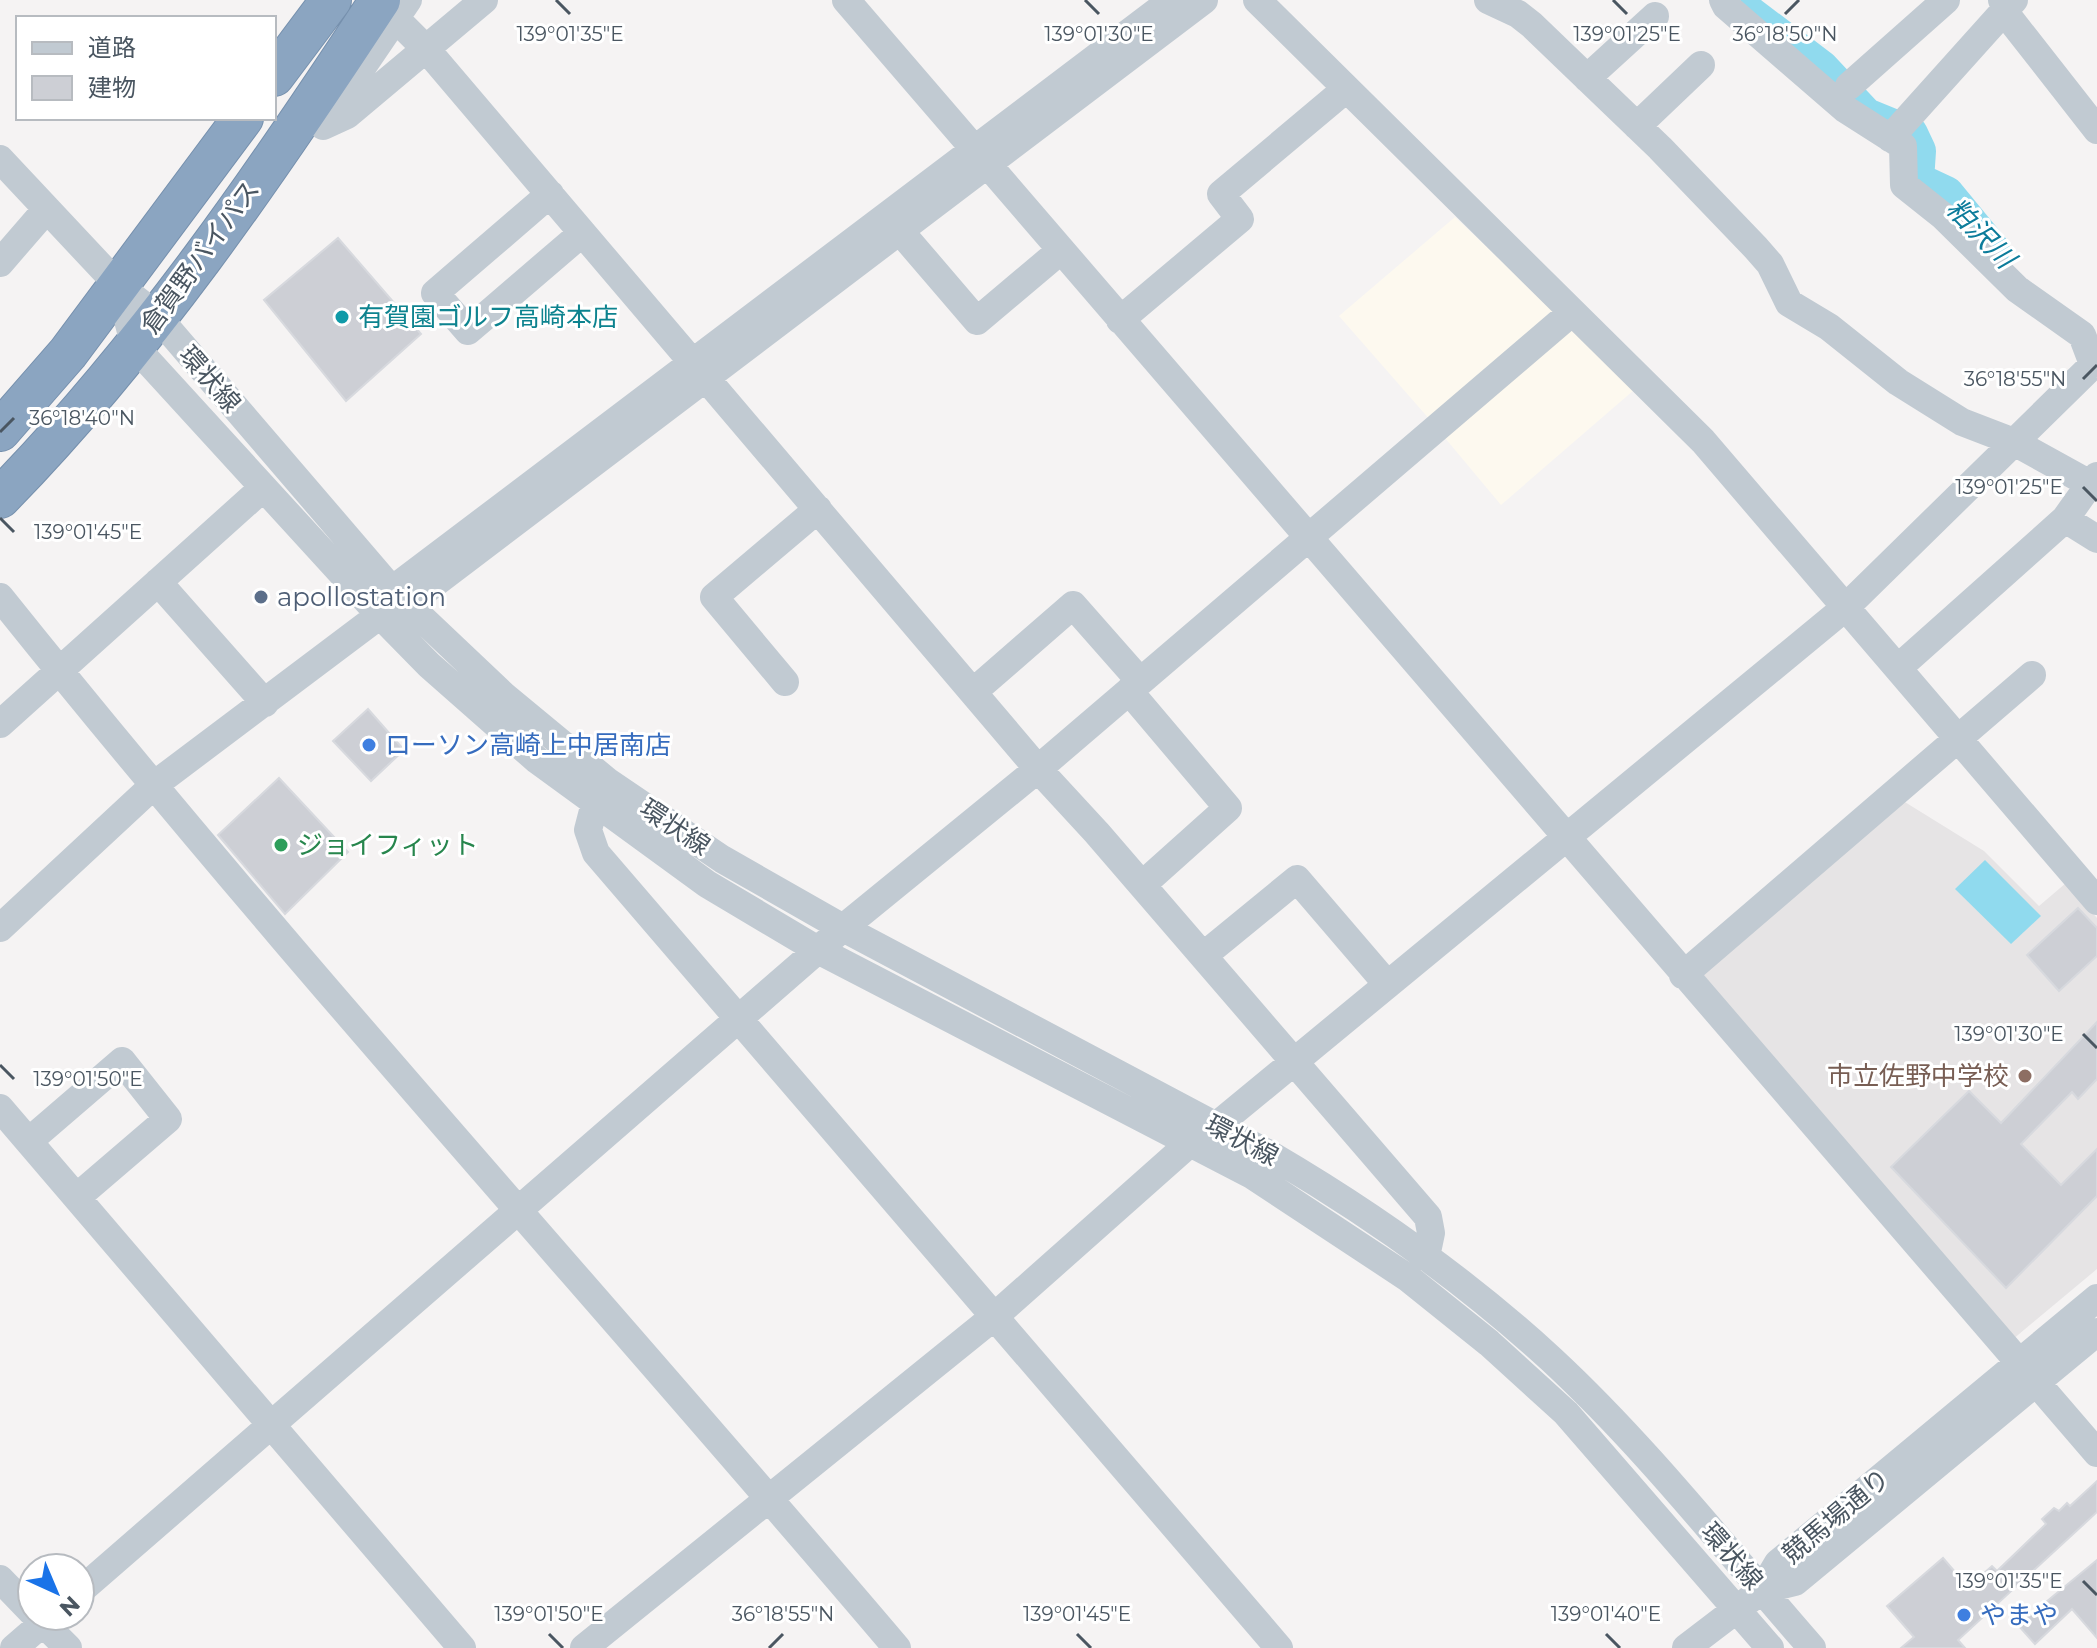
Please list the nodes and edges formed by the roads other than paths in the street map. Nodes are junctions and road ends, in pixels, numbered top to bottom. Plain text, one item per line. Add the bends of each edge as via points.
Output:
1 (306, 0) edge
2 (331, 0) edge
3 (484, 0) edge
4 (846, 0) edge
5 (1172, 0) edge
6 (1204, 0) edge
7 (1257, 0) edge
8 (1488, 0) edge
9 (1723, 0) edge
10 (1946, 0) edge
11 (2008, 2) edge
12 (394, 6) edge
13 (1655, 16) dead end
14 (276, 41) edge
15 (427, 50) junction
16 (1701, 65) dead end
17 (276, 73) edge
18 (1587, 78) junction
19 (1849, 86) dead end
20 (1346, 89) junction
21 (241, 120) edge
22 (313, 122) junction
23 (1637, 126) junction
24 (2097, 130) edge
25 (222, 136) edge
26 (1890, 138) junction
27 (981, 155) junction
28 (0, 159) edge
29 (550, 194) junction
30 (45, 211) junction
31 (899, 230) junction
32 (581, 234) junction
33 (1060, 251) junction
34 (0, 263) edge
35 (119, 286) junction
36 (1571, 313) junction
37 (1120, 320) junction
38 (145, 331) junction
39 (2095, 362) edge
40 (699, 368) junction
41 (0, 431) edge
42 (2014, 442) junction
43 (2093, 480) edge
44 (263, 488) junction
45 (0, 498) edge
46 (818, 509) junction
47 (2065, 519) junction
48 (1306, 537) junction
49 (2097, 539) edge
50 (158, 582) junction
51 (0, 597) edge
52 (393, 603) junction
53 (1846, 607) junction
54 (1898, 668) junction
55 (59, 671) junction
56 (2032, 675) dead end
57 (785, 682) dead end
58 (1134, 686) junction
59 (973, 692) junction
60 (265, 703) junction
61 (0, 724) edge
62 (1959, 741) junction
63 (1038, 769) junction
64 (154, 785) junction
65 (595, 803) junction
66 (1565, 836) junction
67 (1142, 885) junction
68 (2097, 901) edge
69 (0, 928) edge
70 (843, 928) junction
71 (818, 950) junction
72 (1203, 956) junction
73 (1683, 975) junction
74 (1387, 984) junction
75 (738, 1020) junction
76 (1293, 1062) junction
77 (0, 1108) edge
78 (1216, 1126) junction
79 (29, 1141) junction
80 (1191, 1142) junction
81 (77, 1197) junction
82 (517, 1212) junction
83 (1426, 1257) junction
84 (2097, 1298) edge
85 (995, 1316) junction
86 (2097, 1332) edge
87 (2018, 1363) junction
88 (2037, 1384) junction
89 (272, 1424) junction
90 (2097, 1453) edge
91 (769, 1497) junction
92 (96, 1577) edge
93 (0, 1579) edge
94 (1762, 1590) junction
95 (16, 1594) edge
96 (1737, 1608) junction
97 (27, 1632) edge
98 (54, 1632) edge
99 (14, 1648) edge
100 (68, 1648) edge
101 (462, 1648) edge
102 (584, 1648) edge
103 (897, 1648) edge
104 (1279, 1648) edge
105 (1686, 1648) edge
106 (1770, 1648) edge
107 (1812, 1648) edge

1 - 14 highway
2 - 17 highway
3 - 15 street
4 - 27 street
5 - 27 street
6 - 27 street
7 - 20 street
8 - 18 street via 1518,14
9 - 26 street via 1845,109
10 - 19 street
11 - 24 street via 2010,19
11 - 26 street
12 - 15 street
12 - 22 highway, 倉賀野バイパス
13 - 18 street
15 - 22 street via 347,115
15 - 29 street
16 - 23 street
18 - 23 street
20 - 36 street
20 - 37 street via 1221,194 1240,219
21 - 25 highway, 倉賀野バイパス
22 - 38 highway, 倉賀野バイパス
23 - 42 street via 1770,264 1789,303 1962,422
25 - 35 highway, 倉賀野バイパス
26 - 39 street via 1903,146 1904,185 2017,289 2082,335
27 - 31 street
27 - 33 street
27 - 40 street
28 - 30 street
29 - 32 street
29 - 32 street via 435,293 468,331
30 - 34 street
30 - 35 street
31 - 33 street via 977,321
31 - 40 street
32 - 40 street
33 - 37 street
35 - 38 street, 環状線
35 - 38 street, 環状線
35 - 41 highway, 倉賀野バイパス
36 - 48 street
36 - 53 street via 1703,441
37 - 48 street
38 - 44 street, 環状線
38 - 45 highway, 倉賀野バイパス
38 - 52 street, 環状線
39 - 42 street
40 - 46 street
40 - 52 street
42 - 43 street
42 - 53 street
43 - 47 street
44 - 50 street
44 - 52 street, 環状線
46 - 57 street via 714,597
46 - 59 street
47 - 49 street
47 - 54 street
48 - 58 street
48 - 66 street
50 - 55 street
50 - 60 street
51 - 55 street
52 - 60 street
52 - 65 street, 環状線 via 482,714
52 - 70 street, 環状線 via 607,781 722,859
53 - 54 street
53 - 66 street
54 - 62 street
55 - 61 street
55 - 64 street
56 - 62 street
58 - 59 street via 1073,605
58 - 63 street
58 - 67 street via 1228,808
59 - 63 street
60 - 64 street
62 - 68 street
62 - 73 street
63 - 67 street
63 - 70 street
64 - 69 street
64 - 82 street
65 - 71 street, 環状線 via 707,884
65 - 75 street via 588,830 596,853
66 - 73 street
66 - 74 street
67 - 72 street
70 - 71 street
70 - 78 street, 環状線
71 - 75 street
71 - 80 street, 環状線
72 - 74 street via 1297,879
72 - 76 street
73 - 87 street
74 - 76 street
75 - 82 street
75 - 85 street
76 - 78 street
76 - 83 street via 1428,1217
77 - 79 street
78 - 83 street, 環状線 via 1325,1187
79 - 81 street
79 - 81 street via 122,1061 168,1119
80 - 85 street
80 - 96 street, 環状線 via 1309,1209 1450,1310 1566,1413
81 - 89 street
82 - 89 street
82 - 91 street
83 - 94 street, 環状線 via 1550,1358
84 - 87 street, 競馬場通り
85 - 91 street
85 - 104 street
86 - 88 street, 競馬場通り
87 - 88 street
87 - 94 street, 競馬場通り via 1778,1563
88 - 90 street
88 - 94 street, 競馬場通り via 1795,1582
89 - 92 street
89 - 101 street
91 - 102 street
91 - 103 street
93 - 95 street
94 - 96 street
94 - 107 street, 環状線
96 - 105 street
96 - 106 street, 環状線
97 - 99 street
98 - 100 street

